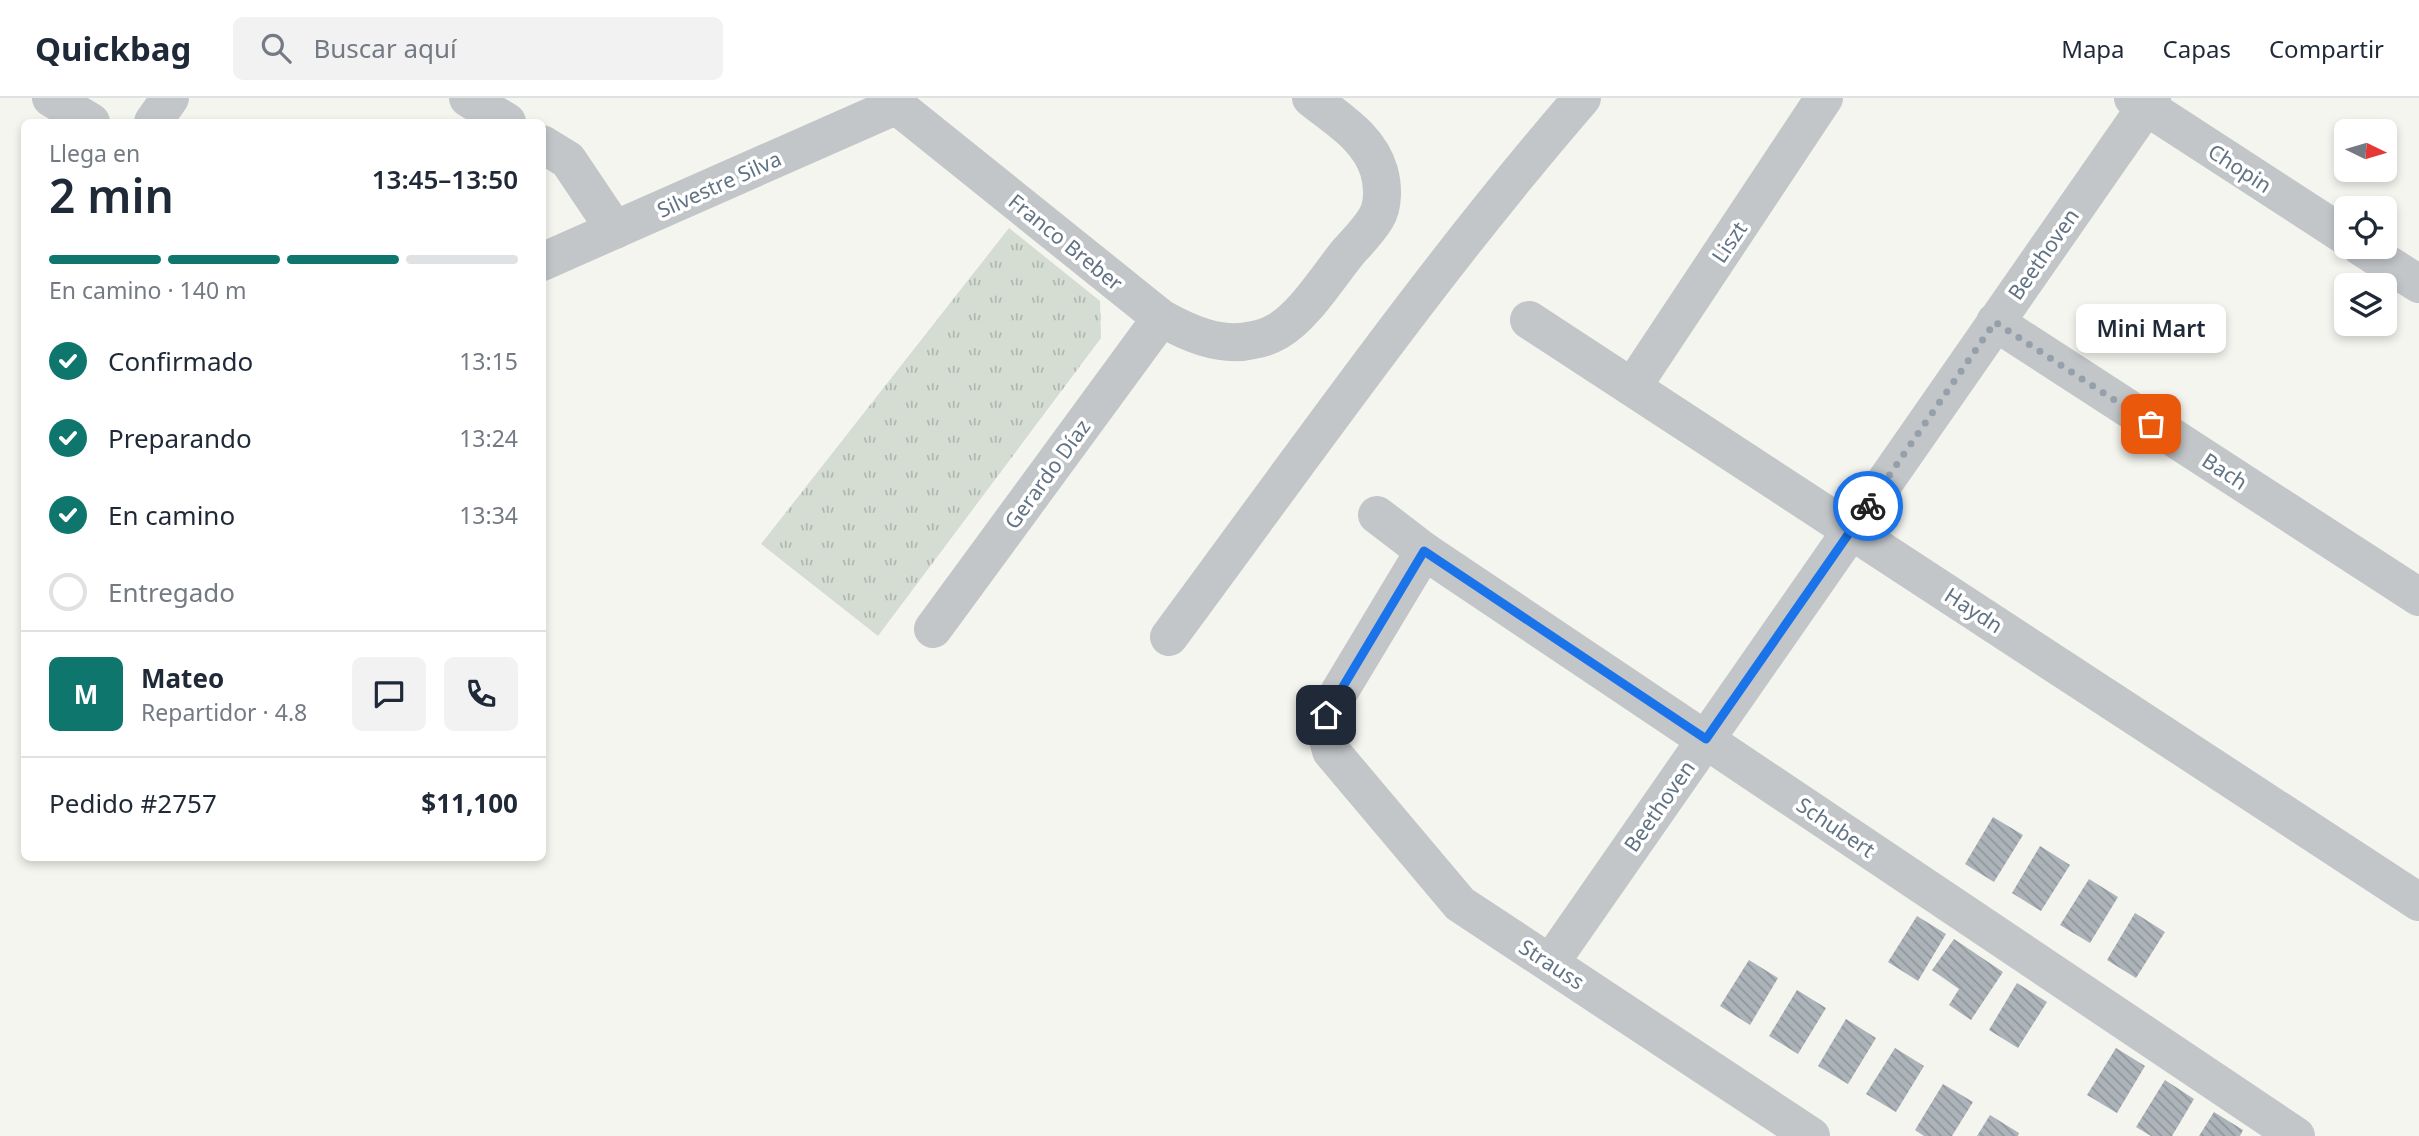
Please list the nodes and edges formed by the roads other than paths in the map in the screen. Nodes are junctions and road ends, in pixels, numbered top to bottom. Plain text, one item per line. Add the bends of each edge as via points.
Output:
1 (51, 98) edge
2 (170, 98) edge
3 (468, 98) edge
4 (1311, 98) edge
5 (1582, 98) edge
6 (1824, 98) edge
7 (2143, 101) edge
8 (891, 102) edge
9 (86, 119) edge
10 (155, 119) edge
11 (503, 119) edge
12 (546, 147) edge
13 (2334, 228) edge
14 (615, 230) junction
15 (2380, 259) edge
16 (546, 260) edge
17 (2419, 284) edge
18 (1161, 318) junction
19 (1529, 320) dead end
20 (1995, 322) junction
21 (1633, 386) junction
22 (1377, 515) dead end
23 (1852, 530) junction
24 (1424, 551) junction
25 (2419, 597) edge
26 (933, 629) dead end
27 (1169, 637) dead end
28 (1706, 739) junction
29 (2419, 902) edge
30 (1551, 962) junction
31 (1811, 1136) edge
32 (2296, 1136) edge

1 - 9 street
2 - 10 street
3 - 11 street
4 - 18 street, Franco Breber via 1364,142 1379,172 1377,217 1298,314 1278,331 1253,341 1232,342 1185,331
5 - 27 street via 1430,284
6 - 21 street, Liszt
7 - 13 street, Chopin
7 - 20 street, Beethoven
8 - 14 street, Silvestre Silva
8 - 18 street, Franco Breber
12 - 14 street via 568,160
14 - 16 street, Silvestre Silva
15 - 17 street
18 - 26 street, Gerardo Díaz
19 - 21 street, Haydn
20 - 23 street, Beethoven
20 - 25 street, Bach
21 - 23 street, Haydn
22 - 24 street, Schubert
23 - 28 street, Beethoven
23 - 29 street, Haydn
24 - 28 street, Schubert
24 - 30 street, Strauss via 1326,715 1331,751 1460,904
28 - 30 street, Beethoven
28 - 32 street, Schubert
30 - 31 street, Strauss

